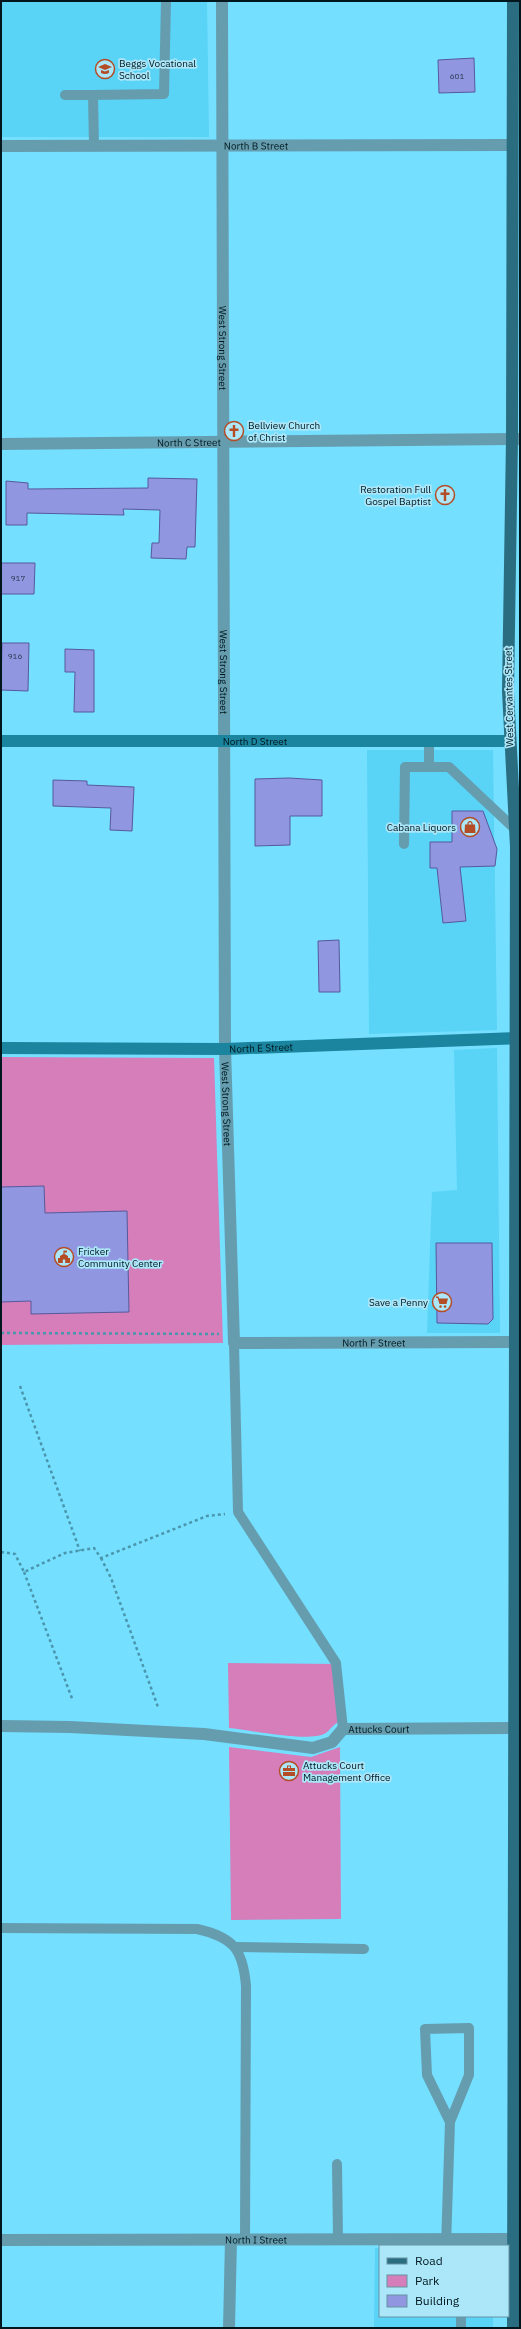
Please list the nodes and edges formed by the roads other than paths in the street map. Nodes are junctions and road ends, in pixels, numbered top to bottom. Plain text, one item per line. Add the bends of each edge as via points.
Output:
1 (166, 1) edge
2 (222, 1) edge
3 (513, 1) edge
4 (65, 95) dead end
5 (93, 95) junction
6 (512, 145) junction
7 (1, 146) edge
8 (94, 146) junction
9 (222, 146) junction
10 (516, 439) edge
11 (222, 443) junction
12 (1, 444) edge
13 (223, 740) junction
14 (1, 741) edge
15 (429, 741) junction
16 (510, 741) junction
17 (429, 767) junction
18 (515, 829) junction
19 (404, 844) dead end
20 (518, 1038) edge
21 (1, 1048) edge
22 (225, 1048) junction
23 (234, 1339) junction
24 (515, 1342) junction
25 (514, 1491) junction
26 (520, 1506) edge
27 (1, 1726) edge
28 (343, 1729) junction
29 (517, 1730) edge
30 (1, 1928) edge
31 (237, 1947) junction
32 (364, 1949) dead end
33 (450, 2122) junction
34 (337, 2164) dead end
35 (338, 2239) junction
36 (512, 2239) junction
37 (1, 2240) edge
38 (231, 2240) junction
39 (245, 2240) junction
40 (446, 2242) edge
41 (461, 2317) edge
42 (229, 2328) edge
43 (461, 2328) edge
44 (513, 2328) edge

1 - 5 lane via 164,94
2 - 9 street, West Strong Street
3 - 6 main road, West Cervantes Street
4 - 5 lane
5 - 8 lane
6 - 9 street, North B Street
6 - 10 main road, West Cervantes Street
7 - 8 street, North B Street
8 - 9 street, North B Street
9 - 11 street, West Strong Street
10 - 11 street, North C Street
10 - 16 main road, West Cervantes Street via 509,562
11 - 12 street, North C Street
11 - 13 street, West Strong Street
13 - 14 street, North D Street
13 - 15 street, North D Street
13 - 22 street, West Strong Street
15 - 16 street, North D Street
15 - 17 lane
16 - 18 main road, West Cervantes Street
17 - 18 lane via 449,767
17 - 19 lane via 405,766
18 - 20 main road, West Cervantes Street
20 - 22 street, North E Street
20 - 24 main road, West Cervantes Street
21 - 22 street, North E Street
22 - 23 street, West Strong Street
23 - 24 street, North F Street
23 - 28 lane via 238,1512 336,1663
24 - 25 main road, West Cervantes Street
25 - 26 main road
25 - 29 main road, West Cervantes Street
27 - 28 street, Attucks Court via 204,1734 313,1748 332,1742
28 - 29 street, Attucks Court
29 - 36 main road, West Cervantes Street
30 - 31 lane via 197,1929 213,1932
31 - 32 lane
31 - 39 lane via 244,1968 246,1986
33 - 33 lane via 427,2075 425,2029 469,2028 469,2075
33 - 40 lane
34 - 35 lane
35 - 39 street, North I Street
35 - 40 street, North I Street
36 - 40 street, North I Street
36 - 44 main road, West Cervantes Street
37 - 38 street, North I Street
38 - 39 street, North I Street
38 - 42 street
41 - 43 lane

